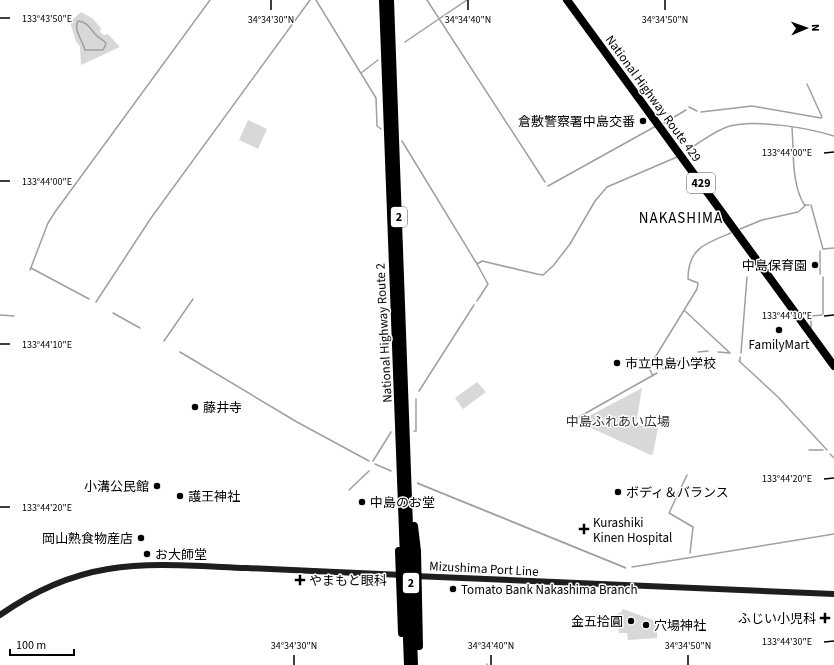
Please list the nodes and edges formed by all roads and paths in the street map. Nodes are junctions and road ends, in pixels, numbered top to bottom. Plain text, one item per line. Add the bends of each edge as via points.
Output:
1 (379, 0) edge
2 (383, 0) edge
3 (390, 0) edge
4 (395, 0) edge
5 (567, 0) edge
6 (393, 72) junction
7 (386, 86) junction
8 (403, 361) junction
9 (834, 366) edge
10 (396, 374) junction
11 (405, 502) junction
12 (399, 575) junction
13 (418, 576) junction
14 (834, 594) edge
15 (0, 615) edge
16 (403, 665) edge
17 (408, 665) edge
18 (414, 665) edge
19 (419, 665) edge

1 - 7 highway
2 - 7 highway, National Highway Route 2 / 2
3 - 6 highway, National Highway Route 2 / 2
4 - 6 highway via 396,52
5 - 9 highway, National Highway Route 429 / 429
6 - 8 highway, National Highway Route 2 / 2
7 - 10 highway, National Highway Route 2 / 2
8 - 11 highway, National Highway Route 2 / 2
8 - 13 highway via 408,394 413,523
10 - 11 highway, National Highway Route 2 / 2
10 - 12 highway via 394,392
11 - 17 highway, National Highway Route 2 / 2
11 - 18 highway, National Highway Route 2 / 2
12 - 13 main road, Mizushima Port Line
12 - 15 main road, Mizushima Port Line via 170,564 122,566 88,572 57,583 27,597
12 - 16 highway
13 - 14 main road, Mizushima Port Line
13 - 19 highway

